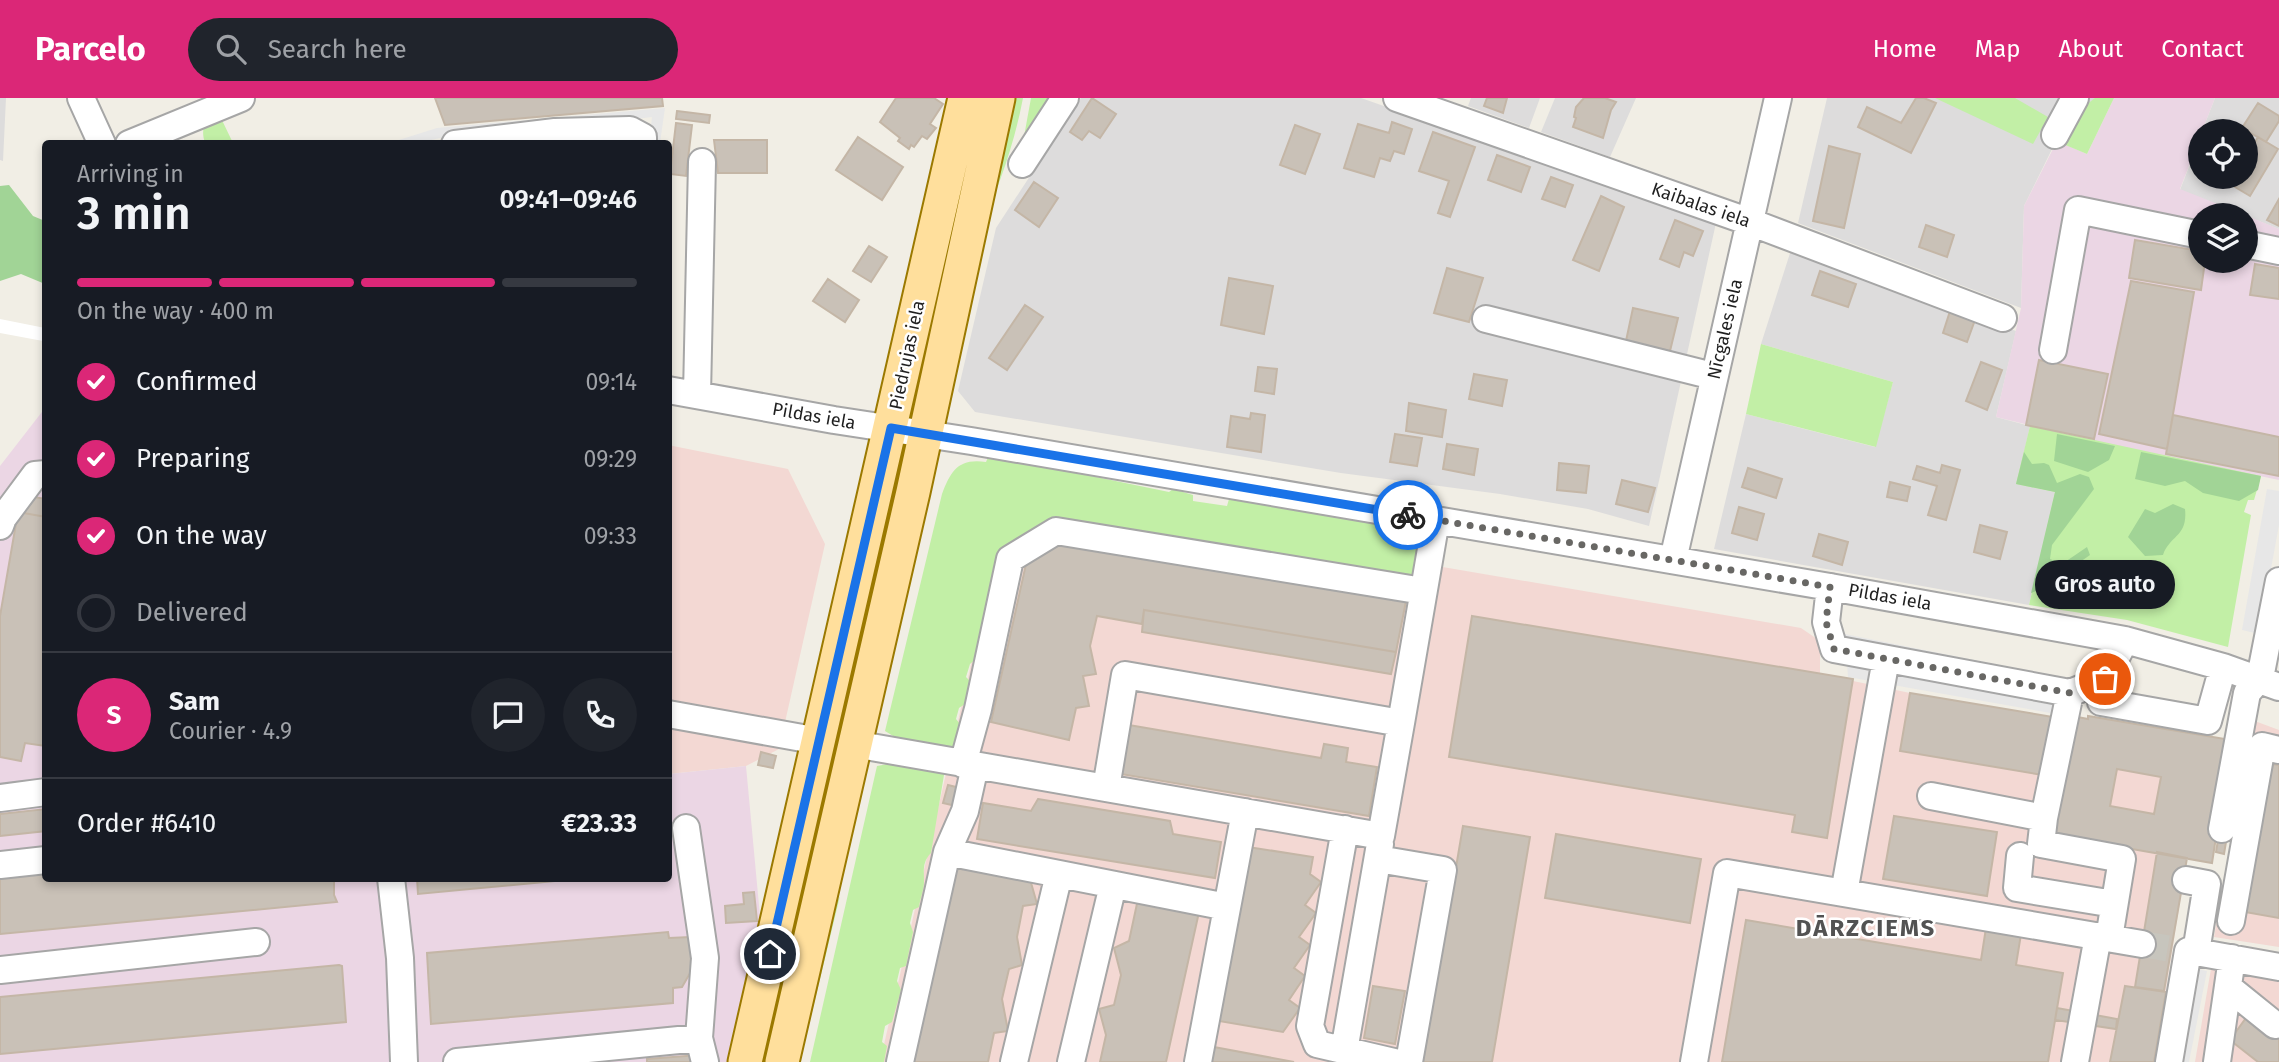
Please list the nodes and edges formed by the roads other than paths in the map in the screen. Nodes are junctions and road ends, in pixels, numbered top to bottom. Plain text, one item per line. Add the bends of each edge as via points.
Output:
1 (81, 98) edge
2 (241, 98) edge
3 (965, 98) edge
4 (998, 98) edge
5 (1065, 98) edge
6 (1397, 98) edge
7 (1778, 98) edge
8 (2076, 98) edge
9 (188, 133) edge
10 (2055, 135) dead end
11 (100, 140) edge
12 (150, 140) edge
13 (488, 140) edge
14 (643, 140) edge
15 (702, 162) dead end
16 (1022, 164) dead end
17 (1750, 222) junction
18 (2188, 233) edge
19 (2258, 247) edge
20 (2279, 251) edge
21 (2003, 318) dead end
22 (1486, 319) dead end
23 (2053, 350) dead end
24 (1713, 376) junction
25 (672, 391) edge
26 (697, 395) junction
27 (891, 428) junction
28 (926, 433) junction
29 (42, 474) edge
30 (1436, 520) junction
31 (0, 526) edge
32 (1673, 560) junction
33 (2279, 581) edge
34 (1830, 587) junction
35 (1423, 591) junction
36 (2125, 640) junction
37 (1886, 659) junction
38 (2223, 667) junction
39 (2269, 683) edge
40 (2070, 693) junction
41 (2101, 702) dead end
42 (672, 715) edge
43 (2208, 721) junction
44 (1401, 723) junction
45 (2239, 730) junction
46 (819, 741) junction
47 (854, 744) junction
48 (2279, 750) edge
49 (969, 765) junction
50 (1106, 788) junction
51 (42, 793) edge
52 (1931, 796) dead end
53 (0, 798) edge
54 (1245, 812) junction
55 (2043, 818) junction
56 (686, 828) dead end
57 (1345, 829) junction
58 (2221, 829) dead end
59 (1380, 847) junction
60 (947, 852) junction
61 (2020, 856) dead end
62 (42, 860) edge
63 (0, 865) edge
64 (1059, 874) junction
65 (2186, 880) dead end
66 (391, 882) edge
67 (1113, 884) junction
68 (1844, 893) junction
69 (2114, 904) junction
70 (1227, 907) junction
71 (2231, 921) dead end
72 (2104, 937) junction
73 (256, 942) dead end
74 (2143, 944) tunnel mouth
75 (2185, 951) junction
76 (2232, 958) junction
77 (2279, 967) edge
78 (0, 970) edge
79 (2228, 987) junction
80 (2275, 1026) dead end
81 (702, 1050) edge
82 (1344, 1051) junction
83 (404, 1062) edge
84 (457, 1062) edge
85 (745, 1062) edge
86 (782, 1062) edge
87 (900, 1062) edge
88 (1014, 1062) edge
89 (1071, 1062) edge
90 (1198, 1062) edge
91 (1394, 1062) edge
92 (1409, 1062) edge
93 (1694, 1062) edge
94 (2075, 1062) edge
95 (2169, 1062) edge
96 (2217, 1062) edge

1 - 11 street
2 - 9 street
3 - 27 main road, Piedrujas iela
4 - 28 main road, Piedrujas iela
5 - 16 street
6 - 17 street, Kaibalas iela
7 - 17 street, Nīcgales iela
8 - 10 street
9 - 12 street
13 - 14 street via 630,130
15 - 26 street
17 - 21 street, Kaibalas iela
17 - 24 street, Nīcgales iela
18 - 23 street via 2078,210
19 - 20 street
22 - 24 street
24 - 32 street, Nīcgales iela
25 - 26 street, Pildas iela
26 - 27 street, Pildas iela
27 - 28 street, Pildas iela
27 - 46 main road, Piedrujas iela
28 - 30 street, Pildas iela
28 - 47 main road, Piedrujas iela
29 - 31 street via 35,475
30 - 32 street, Pildas iela
30 - 35 street
32 - 34 street, Pildas iela
33 - 39 street
34 - 36 street, Pildas iela
34 - 37 street via 1826,622 1834,649
35 - 44 street
35 - 49 street via 1056,531 1010,559
36 - 38 street, Pildas iela
36 - 40 street via 2105,679
37 - 40 street
37 - 68 street
38 - 39 street, Pildas iela
38 - 43 street
39 - 45 street via 2247,692
40 - 55 street
41 - 43 street
42 - 46 street
43 - 45 street
44 - 50 street via 1125,675
44 - 59 street
45 - 58 street
46 - 85 main road, Piedrujas iela
47 - 49 street
47 - 86 main road, Piedrujas iela
48 - 71 street via 2262,746
49 - 50 street
49 - 60 street via 965,811
50 - 54 street
51 - 53 street
52 - 55 street
54 - 57 street
54 - 70 street
55 - 69 street via 2041,844 2122,859
56 - 81 street via 705,958
57 - 59 street
57 - 82 street via 1310,1026 1317,1044
59 - 82 street
59 - 92 street via 1443,870
60 - 64 street
60 - 87 street
61 - 69 street via 2017,888
62 - 63 street
64 - 67 street
64 - 88 street
65 - 75 street via 2207,884
66 - 83 street
67 - 70 street
67 - 89 street
68 - 72 street
68 - 93 street via 1727,873
69 - 72 street
70 - 90 street
72 - 74 street
72 - 94 street
73 - 78 street
75 - 76 street
75 - 95 street
76 - 77 street
76 - 79 street
79 - 80 street
79 - 96 street
81 - 84 street
82 - 91 street

